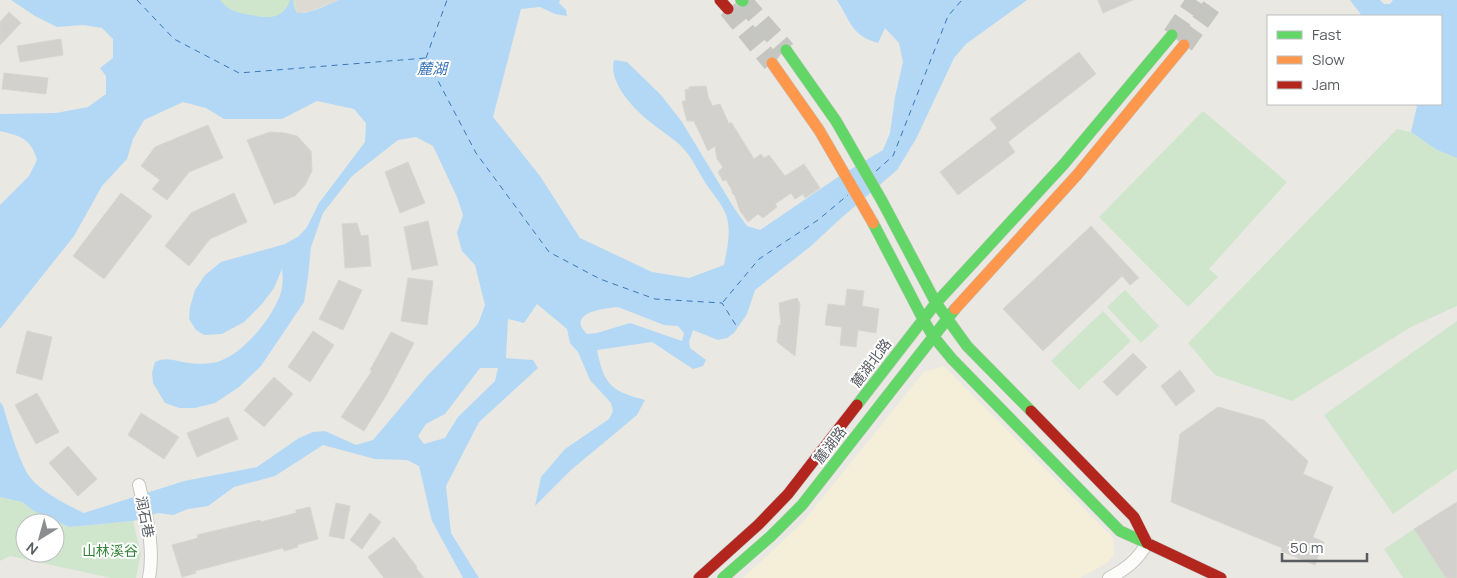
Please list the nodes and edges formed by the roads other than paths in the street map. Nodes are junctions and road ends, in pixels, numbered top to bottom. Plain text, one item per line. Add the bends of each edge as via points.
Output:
1 (720, 0) edge
2 (728, 9) tunnel mouth
3 (1172, 35) tunnel mouth
4 (1184, 45) tunnel mouth
5 (786, 50) tunnel mouth
6 (772, 63) tunnel mouth
7 (936, 303) junction
8 (947, 318) junction
9 (923, 320) junction
10 (933, 336) junction
11 (139, 485) dead end
12 (1147, 544) junction
13 (705, 576) edge
14 (149, 578) edge
15 (723, 578) edge
16 (1109, 578) edge
17 (1221, 578) edge

1 - 2 street
3 - 7 street, 麓湖北路 via 1064,164
4 - 8 street, 麓湖路 via 1078,176
5 - 7 street via 836,121
6 - 9 street via 840,165
7 - 8 street
7 - 9 street, 麓湖北路
8 - 10 street, 麓湖路
8 - 12 street via 967,346 1134,517
9 - 10 street
9 - 13 street, 麓湖北路 via 788,494
10 - 12 street via 1120,531
10 - 15 street, 麓湖路 via 802,504 772,536
11 - 14 street, 润石巷 via 149,528 152,563
12 - 16 street via 1125,570
12 - 17 street

